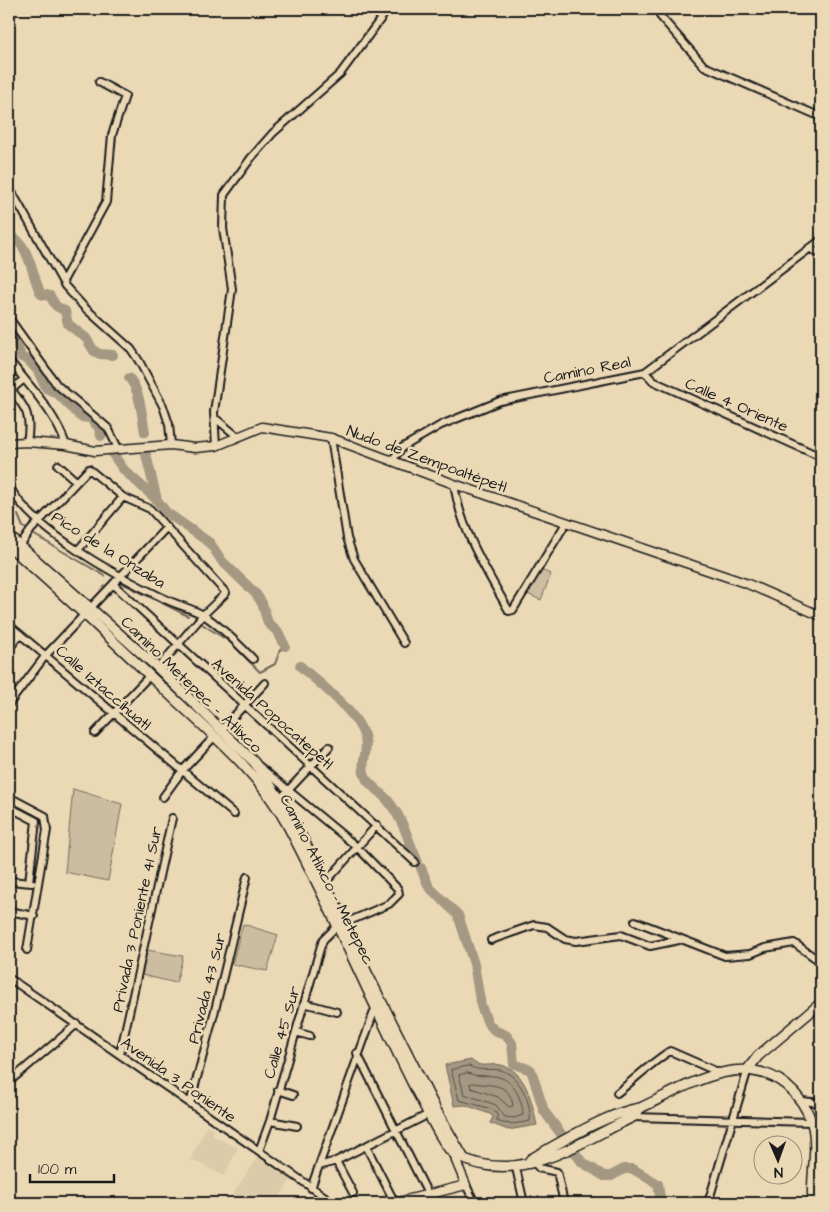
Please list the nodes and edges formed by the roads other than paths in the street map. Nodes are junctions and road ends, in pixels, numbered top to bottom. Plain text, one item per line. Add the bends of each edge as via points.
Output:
1 (388, 9) edge
2 (660, 9) edge
3 (99, 82) dead end
4 (821, 117) edge
5 (9, 188) edge
6 (821, 240) edge
7 (809, 248) junction
8 (821, 254) edge
9 (62, 281) junction
10 (9, 318) edge
11 (9, 360) edge
12 (645, 372) junction
13 (24, 379) junction
14 (10, 388) edge
15 (215, 418) junction
16 (237, 436) junction
17 (331, 438) junction
18 (27, 442) junction
19 (9, 443) edge
20 (66, 445) junction
21 (171, 445) junction
22 (216, 446) junction
23 (118, 448) junction
24 (821, 456) edge
25 (392, 460) junction
26 (58, 465) dead end
27 (76, 481) junction
28 (454, 484) junction
29 (9, 485) edge
30 (123, 497) junction
31 (38, 521) junction
32 (566, 523) junction
33 (167, 527) junction
34 (9, 536) edge
35 (15, 548) edge
36 (78, 550) junction
37 (122, 577) junction
38 (112, 584) junction
39 (88, 612) junction
40 (203, 615) junction
41 (821, 616) edge
42 (9, 625) edge
43 (20, 634) junction
44 (404, 643) dead end
45 (178, 646) junction
46 (9, 649) edge
47 (46, 655) junction
48 (253, 659) dead end
49 (158, 668) junction
50 (150, 674) junction
51 (265, 683) dead end
52 (9, 704) edge
53 (245, 705) junction
54 (113, 714) junction
55 (95, 733) dead end
56 (218, 733) junction
57 (329, 747) dead end
58 (254, 762) junction
59 (312, 766) junction
60 (182, 771) junction
61 (289, 789) junction
62 (9, 797) edge
63 (162, 797) dead end
64 (280, 799) junction
65 (9, 807) edge
66 (234, 814) dead end
67 (172, 818) dead end
68 (377, 825) junction
69 (357, 847) junction
70 (415, 862) dead end
71 (247, 877) dead end
72 (9, 880) edge
73 (29, 882) junction
74 (39, 884) junction
75 (324, 884) junction
76 (9, 912) edge
77 (34, 916) junction
78 (635, 921) dead end
79 (344, 924) junction
80 (491, 940) dead end
81 (680, 940) junction
82 (27, 950) dead end
83 (821, 962) edge
84 (9, 978) edge
85 (304, 1003) junction
86 (821, 1003) edge
87 (375, 1009) junction
88 (338, 1012) dead end
89 (77, 1024) junction
90 (296, 1032) junction
91 (310, 1036) dead end
92 (402, 1052) junction
93 (357, 1053) junction
94 (120, 1054) junction
95 (748, 1070) junction
96 (720, 1073) junction
97 (9, 1082) edge
98 (278, 1090) junction
99 (617, 1093) dead end
100 (293, 1095) dead end
101 (802, 1101) junction
102 (821, 1103) edge
103 (190, 1104) junction
104 (432, 1112) junction
105 (630, 1113) junction
106 (732, 1120) junction
107 (270, 1121) junction
108 (811, 1122) junction
109 (297, 1126) dead end
110 (396, 1131) junction
111 (366, 1146) junction
112 (818, 1148) edge
113 (259, 1151) junction
114 (458, 1152) junction
115 (336, 1161) junction
116 (531, 1162) junction
117 (319, 1166) junction
118 (516, 1168) junction
119 (466, 1185) junction
120 (311, 1188) junction
121 (353, 1193) dead end
122 (428, 1194) junction
123 (334, 1203) edge
124 (394, 1203) edge
125 (475, 1203) edge
126 (524, 1203) edge
127 (564, 1203) edge
128 (708, 1203) edge
129 (813, 1203) edge

1 - 15 street via 340,74 273,133 224,195 223,228 232,289
2 - 4 street via 660,16 704,66
3 - 9 street via 125,96 112,135 106,202
5 - 9 street
6 - 7 street, Camino Real
7 - 8 street
7 - 12 street, Camino Real
9 - 21 street via 139,361 163,406
10 - 23 street via 57,385 108,428
11 - 13 street
12 - 24 street, Calle 4 Oriente via 652,382
12 - 25 street, Camino Real via 500,400 441,425 403,447
13 - 14 street
13 - 20 street via 60,428
14 - 18 street via 28,416
15 - 16 street
15 - 22 street
16 - 17 street, Nudo de Zempoaltépetl via 262,427
16 - 22 street, Nudo de Zempoaltépetl
17 - 25 street, Nudo de Zempoaltépetl
17 - 44 street via 346,538 354,559
18 - 19 street, Nudo de Zempoaltépetl
18 - 20 street, Nudo de Zempoaltépetl
20 - 23 street, Nudo de Zempoaltépetl via 95,451
21 - 22 street, Nudo de Zempoaltépetl
21 - 23 street, Nudo de Zempoaltépetl
25 - 28 street, Nudo de Zempoaltépetl
26 - 27 street
27 - 30 street via 89,469
27 - 31 street
28 - 32 street, Nudo de Zempoaltépetl
28 - 32 street via 472,546 509,610 513,610
29 - 31 street, Pico de la Onzaba via 14,497
30 - 33 street via 150,509
30 - 36 street
31 - 35 street
31 - 36 street, Pico de la Onzaba
32 - 41 street, Nudo de Zempoaltépetl via 748,584
33 - 37 street
33 - 40 street via 226,593
34 - 35 main road, Camino Metepec - Atlixco
35 - 39 main road, Camino Metepec - Atlixco
36 - 37 street, Pico de la Onzaba
37 - 38 street
37 - 40 street, Pico de la Onzaba via 165,600
38 - 39 street
38 - 45 street, Avenida Popocatepetl
39 - 47 street
39 - 49 main road, Camino Metepec - Atlixco
39 - 50 main road, Camino Atlixco - Metepec
40 - 45 street
40 - 48 street, Pico de la Onzaba
42 - 43 street, Calle Iztaccíhuatl
43 - 46 street
43 - 47 street, Calle Iztaccíhuatl
45 - 49 street
45 - 53 street, Avenida Popocatepetl
47 - 52 street
47 - 54 street, Calle Iztaccíhuatl
49 - 56 main road, Camino Metepec - Atlixco
50 - 54 street
50 - 56 main road, Camino Atlixco - Metepec
51 - 53 street
53 - 56 street
53 - 59 street, Avenida Popocatepetl
54 - 55 street
54 - 60 street, Calle Iztaccíhuatl
56 - 58 main road, Camino Metepec - Atlixco
56 - 60 street
56 - 79 main road, Camino Atlixco - Metepec via 272,800
57 - 59 street
58 - 61 street
58 - 64 main road, Camino Metepec - Atlixco
59 - 61 street
59 - 68 street, Avenida Popocatepetl
60 - 63 street
60 - 66 street, Calle Iztaccíhuatl
61 - 64 street
61 - 69 street
62 - 74 street via 45,816 47,830
64 - 75 main road, Camino Metepec - Atlixco
65 - 73 street via 36,821
67 - 94 street, Privada 3 Poniente 41 Sur
68 - 69 street
68 - 70 street, Avenida Popocatepetl
69 - 75 street
69 - 79 street via 398,888 399,894 389,904
71 - 103 street, Privada 43 Sur
72 - 73 street
73 - 74 street
74 - 77 street
75 - 79 main road, Camino Metepec - Atlixco
76 - 77 street
77 - 82 street
78 - 81 street
79 - 85 street, Calle 45 Sur via 323,940
79 - 87 main road, Camino Atlixco - Metepec
79 - 92 main road, Camino Metepec - Atlixco
80 - 81 street via 534,925 548,927 565,939 576,941 621,935 650,946
81 - 83 street via 725,956 750,954 794,943
84 - 89 street, Avenida 3 Poniente
85 - 88 street
85 - 90 street, Calle 45 Sur
86 - 95 main road via 758,1056
87 - 92 main road, Camino Atlixco - Metepec
87 - 93 street
89 - 94 street, Avenida 3 Poniente
89 - 97 street
90 - 91 street
90 - 98 street, Calle 45 Sur
92 - 104 main road, Camino Metepec - Atlixco
93 - 110 street
93 - 117 street
94 - 103 street, Avenida 3 Poniente
95 - 96 main road
95 - 101 main road via 777,1078
95 - 106 street
96 - 99 street via 670,1051
96 - 105 main road
98 - 100 street
98 - 107 street, Calle 45 Sur
101 - 102 street
101 - 108 main road
103 - 113 street, Avenida 3 Poniente
104 - 110 street
104 - 114 main road, Camino Metepec - Atlixco
105 - 106 street
105 - 116 main road
106 - 108 street
106 - 128 street
107 - 109 street
107 - 113 street, Calle 45 Sur
108 - 112 main road
110 - 111 street
110 - 122 street
111 - 115 street
111 - 124 street
112 - 129 main road
113 - 120 street, Avenida 3 Poniente
114 - 118 main road via 494,1167
114 - 119 street
115 - 117 street
115 - 121 street
116 - 118 main road
116 - 127 street via 539,1168 557,1172
117 - 120 street
118 - 126 street
119 - 122 street
119 - 125 street
120 - 123 street, Avenida 3 Poniente
122 - 124 street

